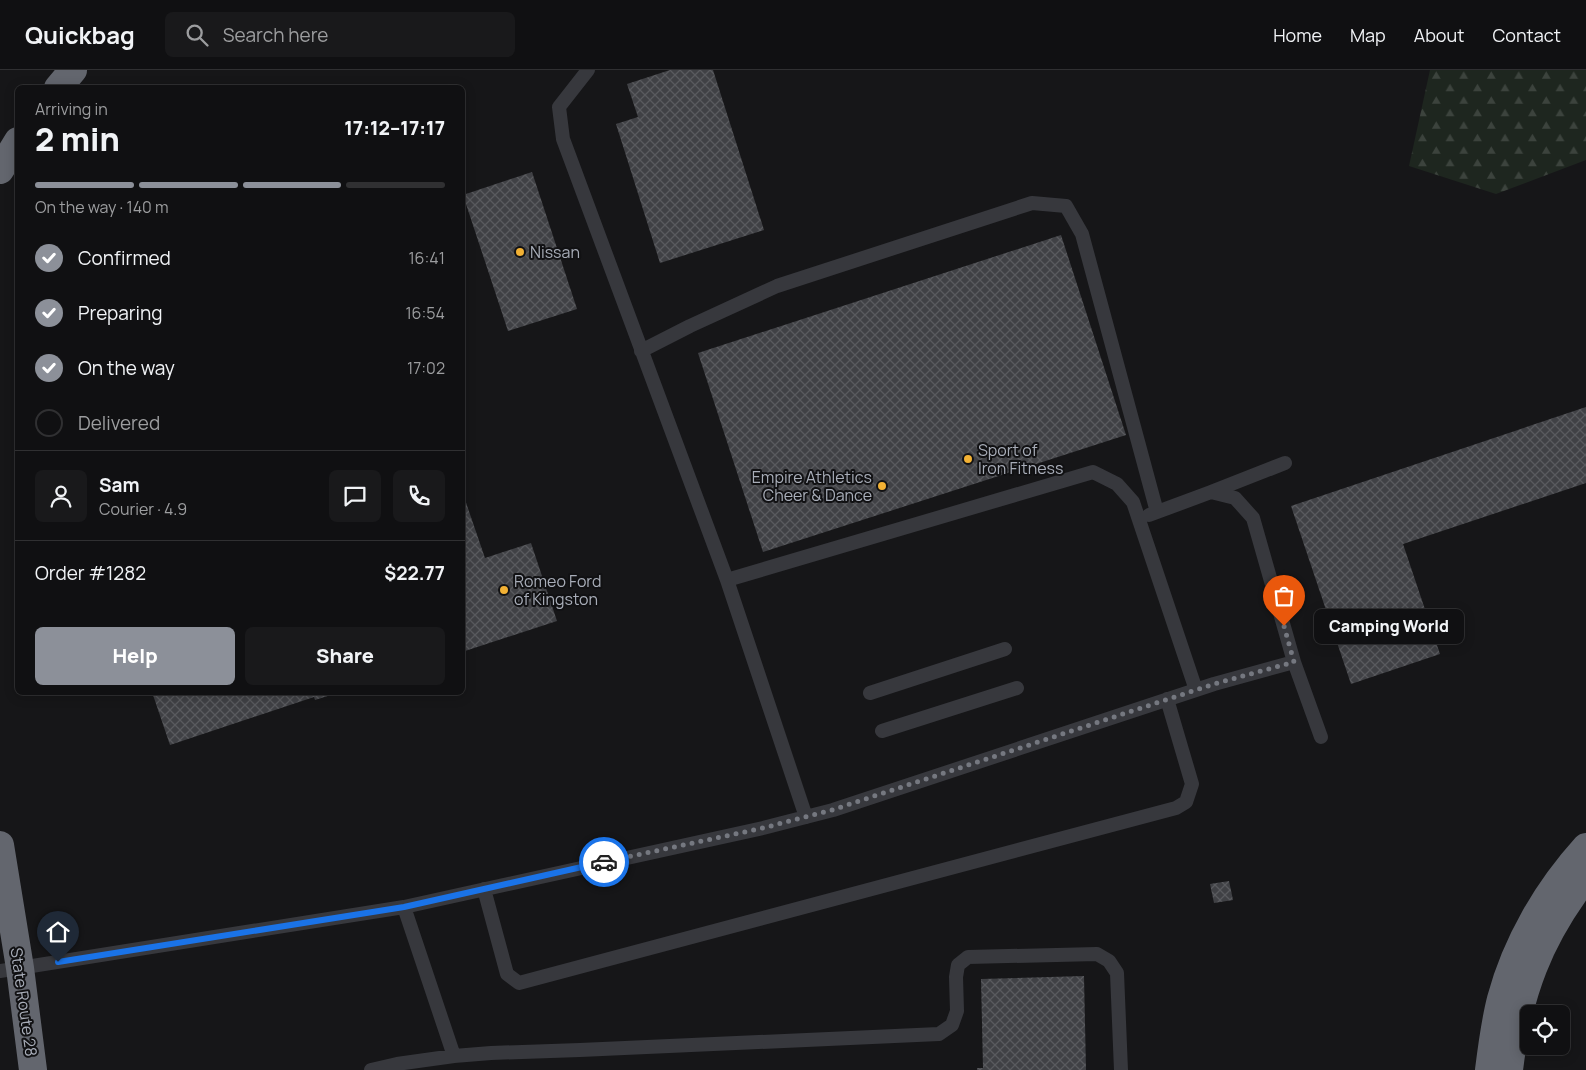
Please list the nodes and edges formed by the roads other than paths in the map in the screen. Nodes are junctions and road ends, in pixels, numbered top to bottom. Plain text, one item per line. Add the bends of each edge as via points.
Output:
1 (73, 70) edge
2 (588, 70) edge
3 (60, 85) edge
4 (15, 146) edge
5 (0, 170) edge
6 (641, 351) junction
7 (1285, 463) dead end
8 (1211, 492) junction
9 (1157, 512) junction
10 (1138, 519) junction
11 (727, 580) junction
12 (1005, 649) dead end
13 (1294, 662) junction
14 (1017, 688) dead end
15 (1196, 690) junction
16 (870, 693) dead end
17 (1167, 699) junction
18 (882, 732) dead end
19 (1321, 737) dead end
20 (806, 816) junction
21 (0, 845) edge
22 (1586, 847) edge
23 (1586, 877) edge
24 (484, 889) junction
25 (404, 907) junction
26 (10, 970) edge
27 (454, 1056) junction
28 (33, 1070) edge
29 (371, 1070) edge
30 (1121, 1070) edge
31 (1489, 1070) edge
32 (1509, 1070) edge

1 - 3 highway
2 - 6 lane via 558,107 563,139
4 - 5 highway
6 - 9 lane via 776,286 1032,203 1066,206 1082,234
6 - 11 lane
7 - 8 lane
8 - 9 lane
8 - 13 lane via 1234,498 1253,518
9 - 10 lane
10 - 11 lane via 1133,502 1117,484 1094,472
10 - 15 lane
11 - 20 lane
12 - 16 lane
13 - 15 lane
13 - 19 lane
14 - 18 lane
15 - 17 lane
17 - 20 lane
17 - 24 lane via 1192,784 1186,802 1176,808 519,982 507,974
20 - 24 lane
21 - 26 highway, State Route 28
22 - 31 highway via 1549,894 1514,961 1501,998
23 - 32 highway via 1565,905 1532,968 1520,1003
24 - 25 lane
25 - 26 lane
25 - 27 lane
26 - 28 highway, State Route 28
27 - 29 lane
27 - 30 lane via 940,1034 952,1025 957,1011 958,965 968,957 1097,954 1109,961 1117,973

